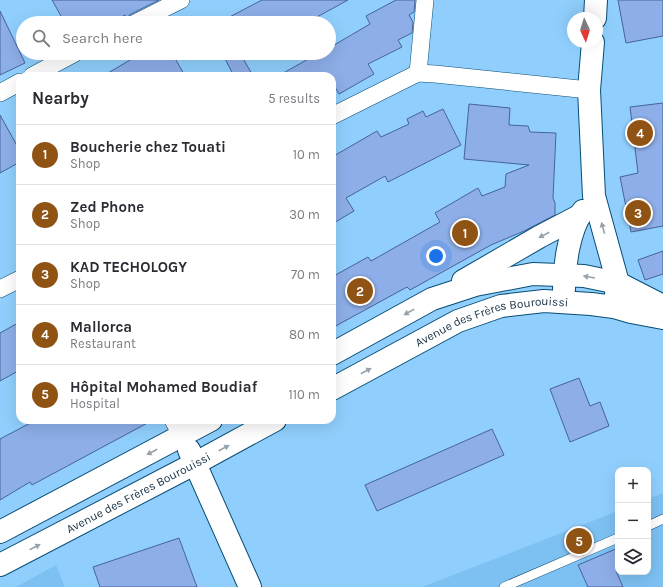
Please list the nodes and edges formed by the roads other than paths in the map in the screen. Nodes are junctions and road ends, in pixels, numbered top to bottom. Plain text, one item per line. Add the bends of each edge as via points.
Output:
1 (181, 0) edge
2 (426, 0) edge
3 (596, 0) edge
4 (595, 12) edge
5 (149, 16) edge
6 (592, 48) edge
7 (62, 60) edge
8 (39, 72) edge
9 (418, 73) junction
10 (16, 84) edge
11 (589, 90) junction
12 (0, 93) edge
13 (336, 114) edge
14 (594, 196) junction
15 (579, 216) junction
16 (564, 275) junction
17 (16, 280) edge
18 (618, 282) junction
19 (0, 289) edge
20 (432, 299) junction
21 (564, 303) junction
22 (663, 306) edge
23 (614, 307) junction
24 (663, 318) edge
25 (336, 352) edge
26 (336, 387) edge
27 (195, 424) edge
28 (268, 424) edge
29 (178, 428) edge
30 (196, 463) junction
31 (663, 519) edge
32 (651, 525) edge
33 (0, 532) edge
34 (616, 539) edge
35 (0, 564) edge
36 (250, 587) edge
37 (504, 587) edge

1 - 5 street
2 - 9 street
3 - 4 main road
6 - 11 main road
7 - 8 street
9 - 11 street
9 - 13 street
10 - 12 street
11 - 14 main road
14 - 15 main road
18 -> 14 main road
15 - 16 main road via 569,246
15 -> 20 main road
18 -> 16 main road
16 - 20 main road via 533,274 475,285
16 - 21 main road
17 - 19 street
18 - 22 main road
18 - 23 main road
20 -> 25 main road
21 - 23 main road, Avenue des Frères Bourouissi
26 -> 21 main road, Avenue des Frères Bourouissi via 458,321 501,306 544,301
23 - 24 main road, Avenue des Frères Bourouissi
27 - 29 main road
30 -> 28 main road, Avenue des Frères Bourouissi
29 - 30 main road
29 -> 33 main road
35 -> 30 main road, Avenue des Frères Bourouissi
30 - 36 main road
31 - 32 lane
34 - 37 lane

